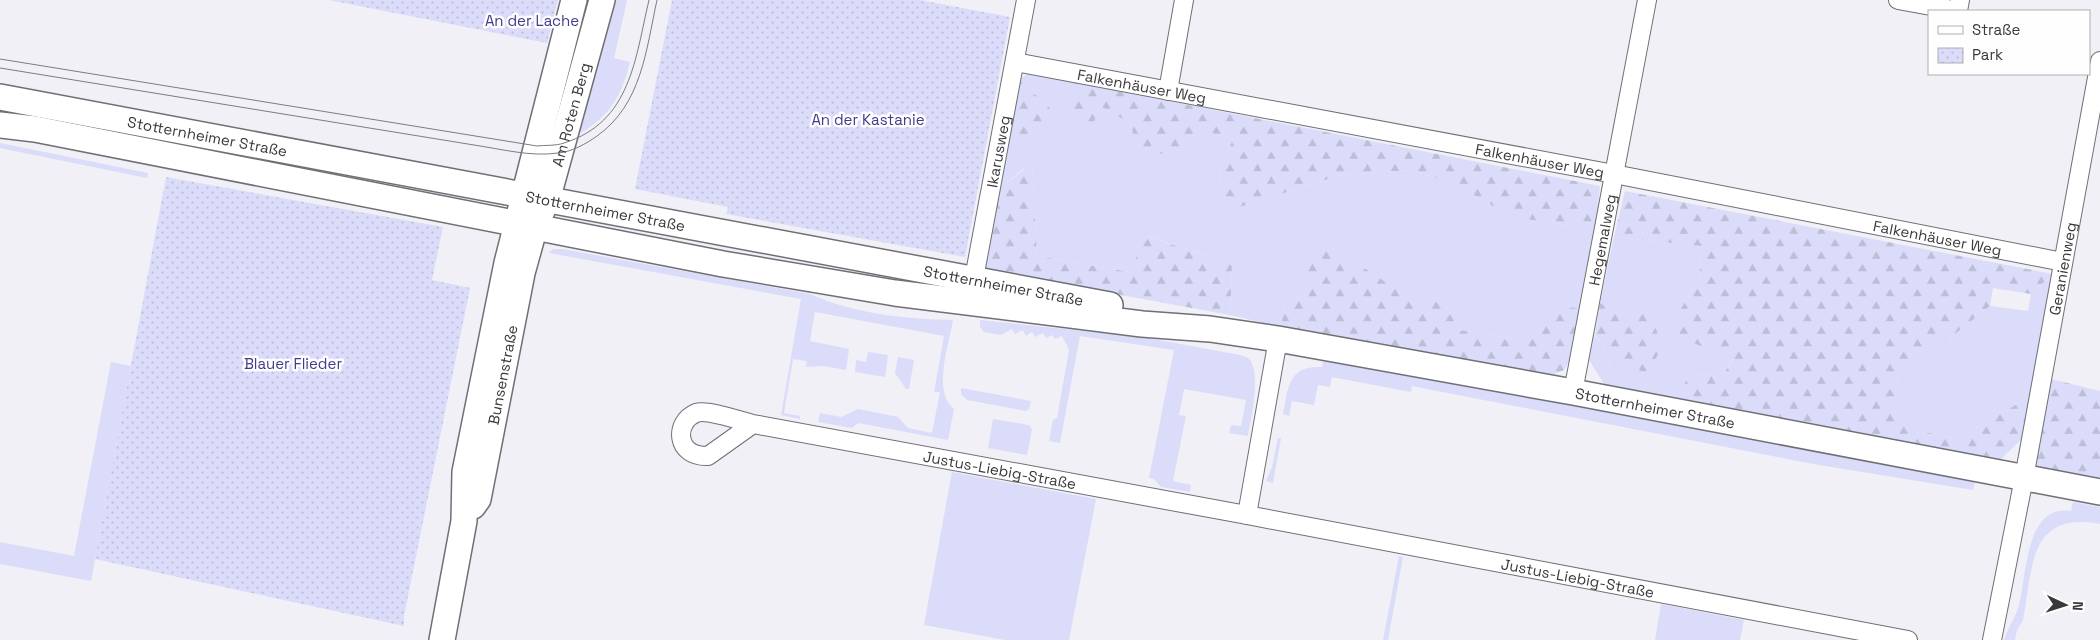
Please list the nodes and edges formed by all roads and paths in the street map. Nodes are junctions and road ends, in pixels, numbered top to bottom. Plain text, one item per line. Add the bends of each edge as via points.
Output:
1 (574, 0) edge
2 (602, 0) edge
3 (1026, 0) edge
4 (1184, 0) edge
5 (1647, 0) edge
6 (1898, 0) edge
7 (1953, 10) edge
8 (2100, 61) edge
9 (1015, 62) junction
10 (1168, 91) junction
11 (0, 97) edge
12 (0, 124) edge
13 (1614, 174) junction
14 (535, 198) junction
15 (526, 225) junction
16 (2063, 262) junction
17 (972, 290) junction
18 (1278, 339) junction
19 (1573, 392) junction
20 (753, 424) dead end
21 (2024, 478) junction
22 (2100, 492) edge
23 (1247, 515) junction
24 (442, 640) edge
25 (1908, 640) edge
26 (1992, 640) edge

1 - 14 main road, Am Roten Berg
2 - 14 main road, Am Roten Berg
3 - 9 street, Ikarusweg
4 - 10 street
5 - 13 street, Hegemalweg
6 - 7 street
8 - 16 street, Geranienweg
9 - 10 street, Falkenhäuser Weg
9 - 17 street, Ikarusweg
10 - 13 street, Falkenhäuser Weg
11 - 14 main road, Stotternheimer Straße
12 - 15 main road, Stotternheimer Straße
13 - 16 street, Falkenhäuser Weg
13 - 19 street, Hegemalweg
14 - 15 main road, Am Roten Berg
14 - 17 main road, Stotternheimer Straße
15 - 17 main road, Stotternheimer Straße via 723,264 895,293
15 - 24 main road, Bunsenstraße via 507,263 465,472 464,521
16 - 21 street, Geranienweg
17 - 18 main road, Stotternheimer Straße via 1145,312 1210,328
18 - 19 main road, Stotternheimer Straße
18 - 23 street
19 - 21 main road, Stotternheimer Straße
20 - 23 street, Justus-Liebig-Straße
21 - 22 main road, Stotternheimer Straße
21 - 26 street
23 - 25 street, Justus-Liebig-Straße

